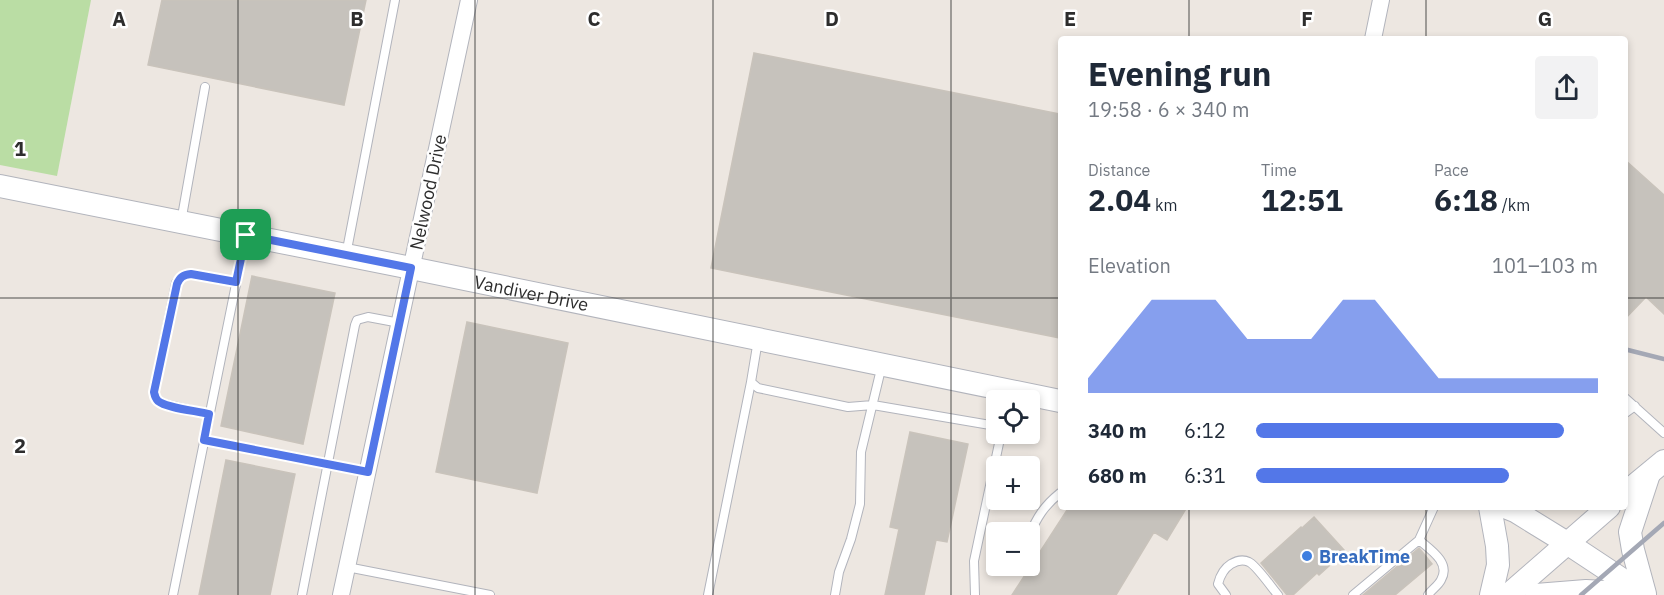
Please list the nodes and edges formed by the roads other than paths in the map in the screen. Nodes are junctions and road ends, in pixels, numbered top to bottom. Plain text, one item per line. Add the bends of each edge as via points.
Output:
1 (395, 0) edge
2 (469, 0) edge
3 (1382, 0) edge
4 (1374, 36) edge
5 (205, 87) dead end
6 (0, 186) edge
7 (181, 222) junction
8 (246, 235) junction
9 (346, 255) junction
10 (411, 268) junction
11 (236, 282) junction
12 (400, 323) junction
13 (758, 339) junction
14 (882, 364) junction
15 (751, 382) junction
16 (986, 390) edge
17 (1040, 399) edge
18 (1628, 400) edge
19 (1058, 401) edge
20 (873, 405) junction
21 (1635, 406) junction
22 (1628, 411) edge
23 (209, 414) junction
24 (986, 424) edge
25 (1664, 433) edge
26 (204, 440) junction
27 (999, 444) edge
28 (327, 465) junction
29 (1656, 467) edge
30 (368, 472) junction
31 (1628, 491) edge
32 (1058, 495) edge
33 (1433, 510) edge
34 (1491, 510) edge
35 (1512, 510) edge
36 (1606, 510) edge
37 (1035, 522) edge
38 (1419, 540) junction
39 (1567, 543) junction
40 (347, 567) junction
41 (1646, 594) edge
42 (173, 595) edge
43 (302, 595) edge
44 (341, 595) edge
45 (490, 595) edge
46 (708, 595) edge
47 (835, 595) edge
48 (975, 595) edge
49 (1226, 595) edge
50 (1278, 595) edge
51 (1353, 595) edge
52 (1428, 595) edge
53 (1491, 595) edge
54 (1508, 595) edge
55 (1536, 595) edge

1 - 9 lane
2 - 10 street, Nelwood Drive
3 - 4 street
5 - 7 lane
6 - 7 main road, Vandiver Drive
7 - 8 main road, Vandiver Drive
8 - 9 main road, Vandiver Drive
8 - 11 lane
9 - 10 main road, Vandiver Drive
10 - 12 street, Nelwood Drive
10 - 13 main road, Vandiver Drive
11 - 23 lane
11 - 23 lane via 191,274 180,278 156,381 155,398 161,403
12 - 28 lane via 368,317 357,320
12 - 30 street, Nelwood Drive
13 - 14 main road, Vandiver Drive
13 - 15 lane
14 - 16 main road, Vandiver Drive
14 - 20 lane
15 - 20 lane via 758,388 848,407
15 - 46 lane
17 - 19 main road, Vandiver Drive
18 - 21 lane
20 - 24 lane
20 - 47 lane via 861,452 860,504
21 - 22 lane
21 - 25 lane
23 - 26 lane
26 - 28 lane
26 - 42 lane
27 - 48 lane via 974,561
28 - 30 lane
28 - 43 lane
29 - 31 main road
29 - 41 main road via 1630,532
30 - 40 street, Nelwood Drive
32 - 37 lane
33 - 38 lane
34 - 53 main road via 1498,565
35 - 39 main road
36 - 39 main road
38 - 51 lane
38 - 52 lane via 1443,563 1440,583
39 - 41 main road
39 - 54 main road
40 - 44 street, Nelwood Drive
40 - 45 lane
41 - 55 main road via 1586,591
49 - 50 lane via 1218,584 1219,577 1226,567 1242,561 1251,562

